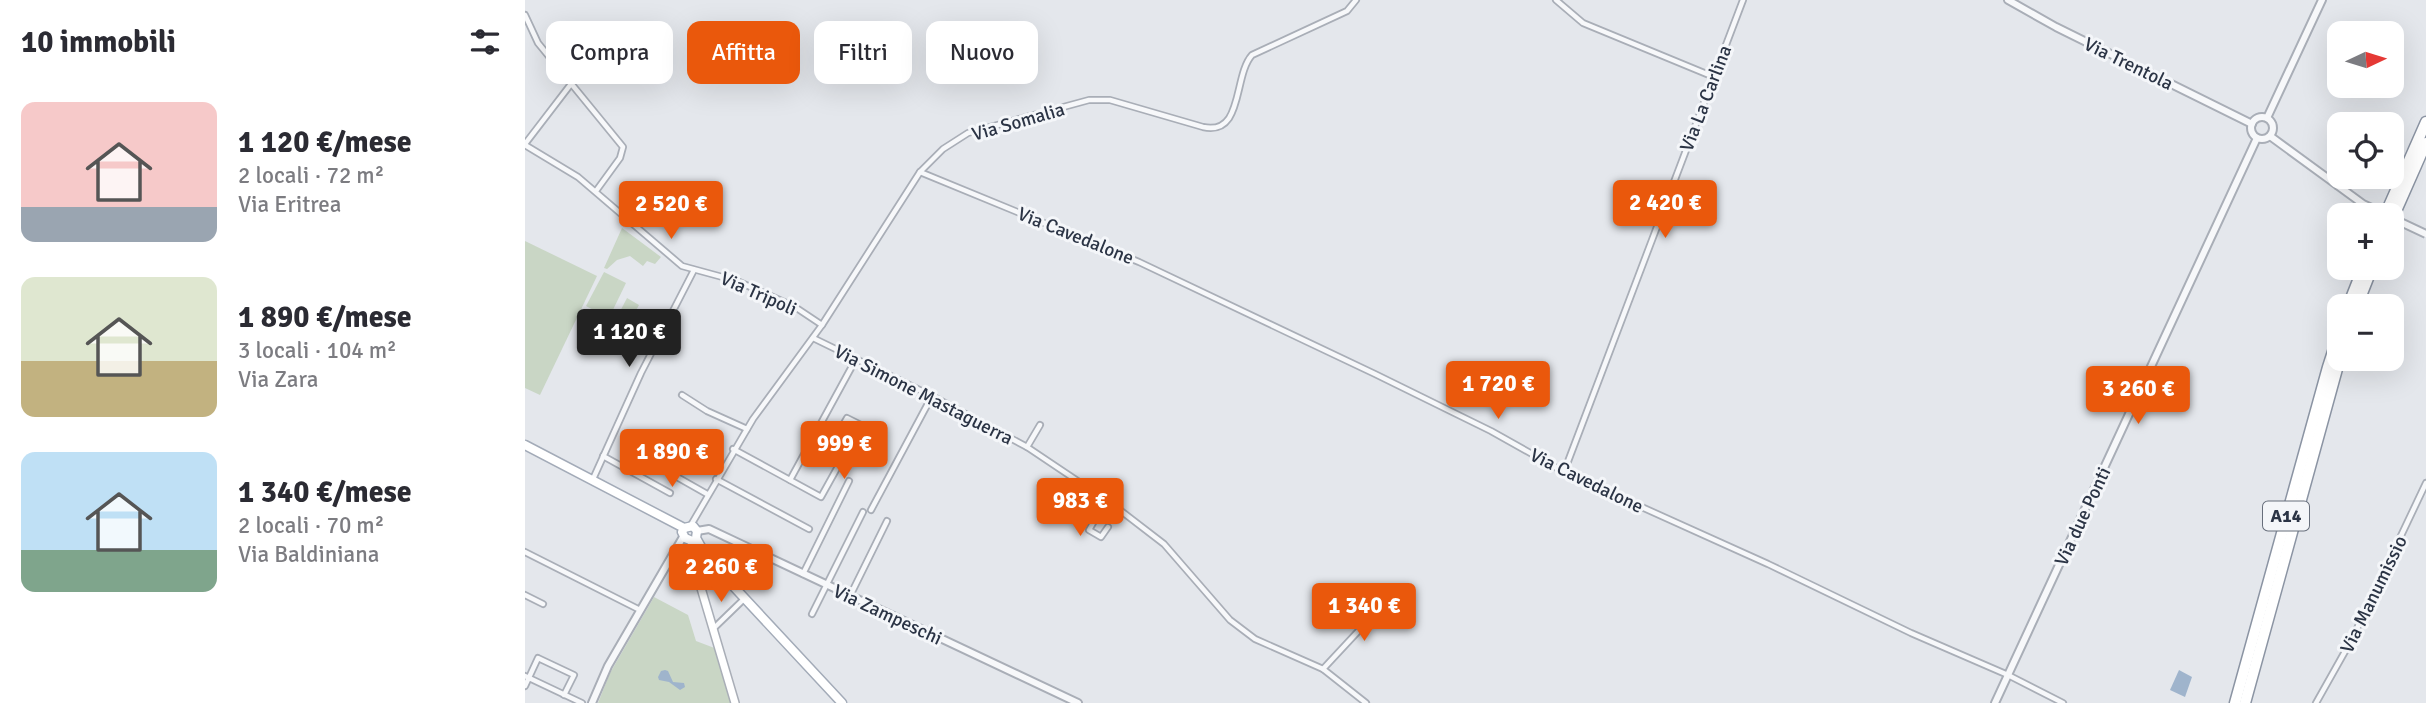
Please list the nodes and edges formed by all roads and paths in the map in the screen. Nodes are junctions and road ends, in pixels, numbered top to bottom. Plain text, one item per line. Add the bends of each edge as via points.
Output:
1 (1356, 0) edge
2 (1556, 0) edge
3 (1743, 0) edge
4 (2008, 0) edge
5 (2322, 0) edge
6 (526, 19) edge
7 (546, 53) edge
8 (1713, 77) junction
9 (571, 84) joint
10 (2267, 118) junction
11 (2426, 122) edge
12 (2252, 124) junction
13 (2270, 136) junction
14 (2257, 138) junction
15 (2426, 143) edge
16 (525, 145) edge
17 (920, 172) junction
18 (596, 191) junction
19 (2362, 203) edge
20 (2391, 203) edge
21 (2399, 203) edge
22 (2404, 224) edge
23 (2426, 234) edge
24 (694, 270) junction
25 (822, 325) junction
26 (813, 338) junction
27 (856, 359) junction
28 (2327, 371) edge
29 (2336, 371) edge
30 (682, 395) dead end
31 (932, 396) junction
32 (1039, 425) dead end
33 (747, 429) junction
34 (856, 433) dead end
35 (525, 446) edge
36 (1027, 447) junction
37 (733, 449) junction
38 (603, 456) junction
39 (841, 460) junction
40 (848, 463) dead end
41 (677, 466) dead end
42 (1564, 472) junction
43 (593, 479) junction
44 (716, 479) junction
45 (790, 480) junction
46 (849, 481) dead end
47 (2426, 483) edge
48 (670, 493) dead end
49 (707, 494) junction
50 (1106, 500) junction
51 (871, 510) dead end
52 (863, 512) dead end
53 (887, 521) dead end
54 (1108, 527) dead end
55 (809, 529) dead end
56 (691, 535) junction
57 (526, 552) edge
58 (705, 556) junction
59 (525, 559) edge
60 (696, 570) junction
61 (803, 574) junction
62 (827, 585) junction
63 (525, 595) edge
64 (850, 596) junction
65 (745, 598) junction
66 (1378, 599) dead end
67 (543, 604) dead end
68 (640, 610) junction
69 (811, 614) dead end
70 (714, 628) junction
71 (1323, 669) junction
72 (2008, 675) junction
73 (527, 677) edge
74 (525, 686) edge
75 (564, 695) junction
76 (582, 703) edge
77 (592, 703) edge
78 (736, 703) edge
79 (842, 703) edge
80 (1078, 703) edge
81 (1366, 703) edge
82 (1995, 703) edge
83 (2063, 703) edge
84 (2235, 703) edge
85 (2245, 703) edge
86 (2316, 703) edge

1 - 17 street, Via Somalia via 1347,11 1252,55 1245,62 1230,119 1220,126 1210,128 1109,100 1089,100 968,133
2 - 8 street via 1583,23
3 - 8 street, Via La Carlina
4 - 12 street, Via Trentola
5 - 10 street
6 - 7 street
8 - 42 street, Via La Carlina
9 - 16 street
9 - 18 street via 623,146 620,158
10 - 12 street via 2260,117
10 - 13 street via 2273,126
11 - 20 highway
12 - 14 street
13 - 14 street
13 - 19 street, bridge
14 - 72 street, Via due Ponti
15 - 21 highway
16 - 18 street, Via Tripoli
17 - 25 street, Via Somalia
17 - 42 street, Via Cavedalone via 1139,261 1445,408
18 - 24 street, Via Tripoli via 677,262
22 - 23 street, bridge
24 - 25 street, Via Tripoli via 737,281 795,307
24 - 38 street
25 - 26 street, Via Somalia
26 - 27 street, Via Simone Mastaguerra
26 - 33 street, Via Somalia
27 - 31 street, Via Simone Mastaguerra
27 - 45 street
28 - 84 highway, A14
29 - 85 highway, A14
30 - 33 street
31 - 36 street, Via Simone Mastaguerra
31 - 51 street
32 - 36 street
33 - 37 street, Via Somalia
34 - 39 street
35 - 43 main road
36 - 50 street, Via Simone Mastaguerra
37 - 44 street, Via Somalia
37 - 45 street
38 - 43 street
38 - 48 street
39 - 40 street
39 - 45 street via 821,497
41 - 49 street via 676,476
42 - 72 street, Via Cavedalone
43 - 56 main road
44 - 49 street, Via Somalia
44 - 55 street
46 - 61 street
47 - 86 street, Via Manumissio via 2352,639
49 - 56 street, Via Somalia
50 - 54 street via 1089,530 1101,537
50 - 71 street, Via Simone Mastaguerra via 1164,544 1230,620 1255,639
52 - 62 street
53 - 64 street
56 - 58 main road
56 - 60 main road
56 - 61 street, Via Zampeschi via 709,529
56 - 68 street
57 - 59 street
57 - 68 street
58 - 60 main road via 695,556
58 - 65 main road
60 - 70 main road
61 - 62 street, Via Zampeschi
62 - 64 street, Via Zampeschi
62 - 69 street
63 - 67 street
64 - 80 street, Via Zampeschi
65 - 70 street
65 - 79 main road
66 - 71 street via 1363,625
68 - 77 street
70 - 78 main road
71 - 81 street, Via Simone Mastaguerra
72 - 82 street, Via due Ponti
72 - 83 street, Via Cavedalone
73 - 74 street
73 - 75 street
73 - 75 street via 538,658 574,675
75 - 76 street

